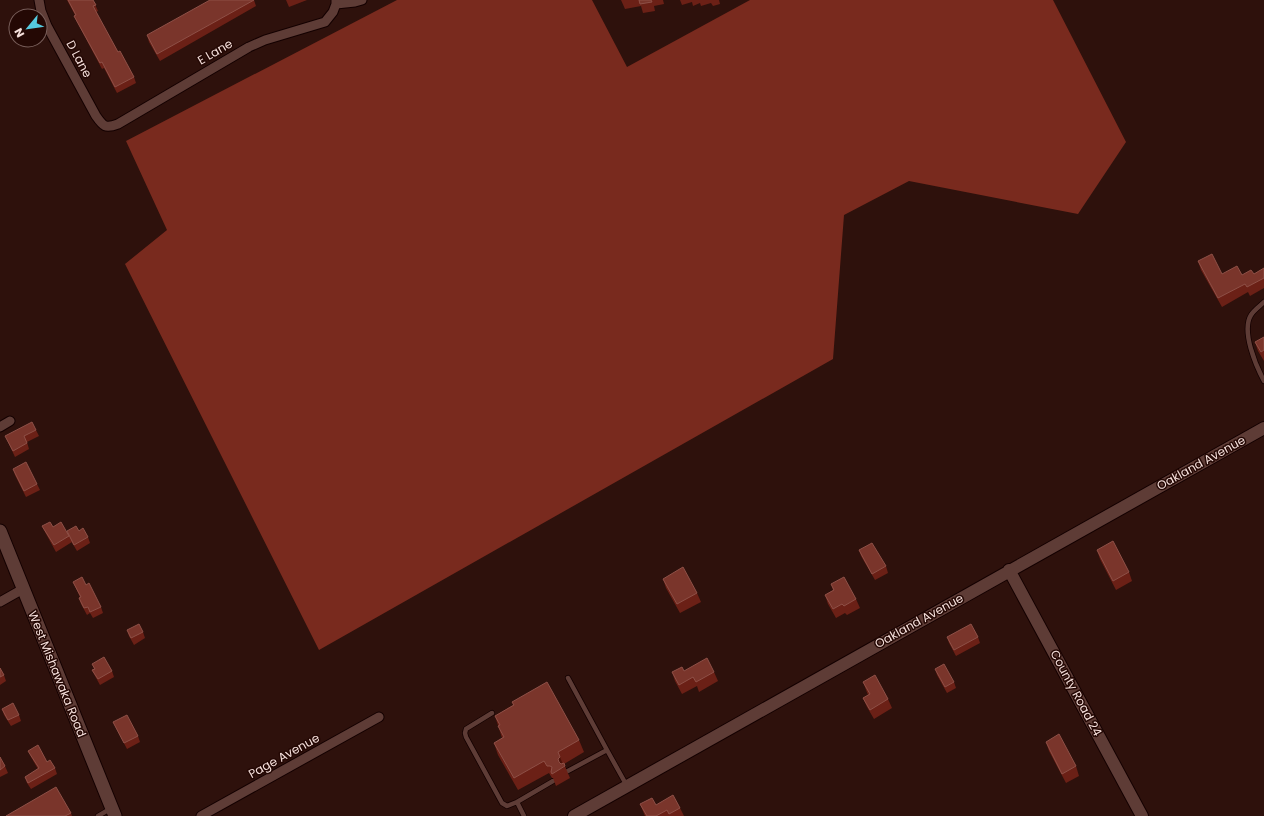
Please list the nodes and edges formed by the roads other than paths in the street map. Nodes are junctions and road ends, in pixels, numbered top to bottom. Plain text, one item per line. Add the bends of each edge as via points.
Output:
1 (39, 0) edge
2 (362, 0) edge
3 (336, 2) edge
4 (105, 126) joint
5 (1264, 302) edge
6 (1264, 381) edge
7 (10, 421) dead end
8 (0, 427) edge
9 (1264, 428) edge
10 (0, 531) edge
11 (1009, 570) junction
12 (23, 589) junction
13 (0, 602) edge
14 (568, 678) dead end
15 (492, 713) dead end
16 (379, 717) dead end
17 (607, 750) junction
18 (566, 772) edge
19 (553, 780) edge
20 (627, 786) junction
21 (517, 802) junction
22 (113, 812) edge
23 (98, 816) edge
24 (201, 816) edge
25 (524, 816) edge
26 (574, 816) edge
27 (1142, 816) edge

1 - 4 street, D Lane via 47,26 96,116
2 - 3 street
3 - 4 street, E Lane via 333,12 325,22 249,46 118,124
5 - 6 lane via 1250,316 1248,328 1250,349
7 - 8 street
9 - 11 street, Oakland Avenue
10 - 12 main road, West Mishawaka Road
11 - 20 street, Oakland Avenue
11 - 27 street, County Road 24
12 - 13 street
12 - 22 main road, West Mishawaka Road
14 - 17 lane
15 - 21 lane via 466,729 466,737 502,804 507,806
16 - 24 street, Page Avenue
17 - 18 lane
17 - 20 lane
19 - 21 lane
20 - 26 street, Oakland Avenue
21 - 25 lane
22 - 23 lane

